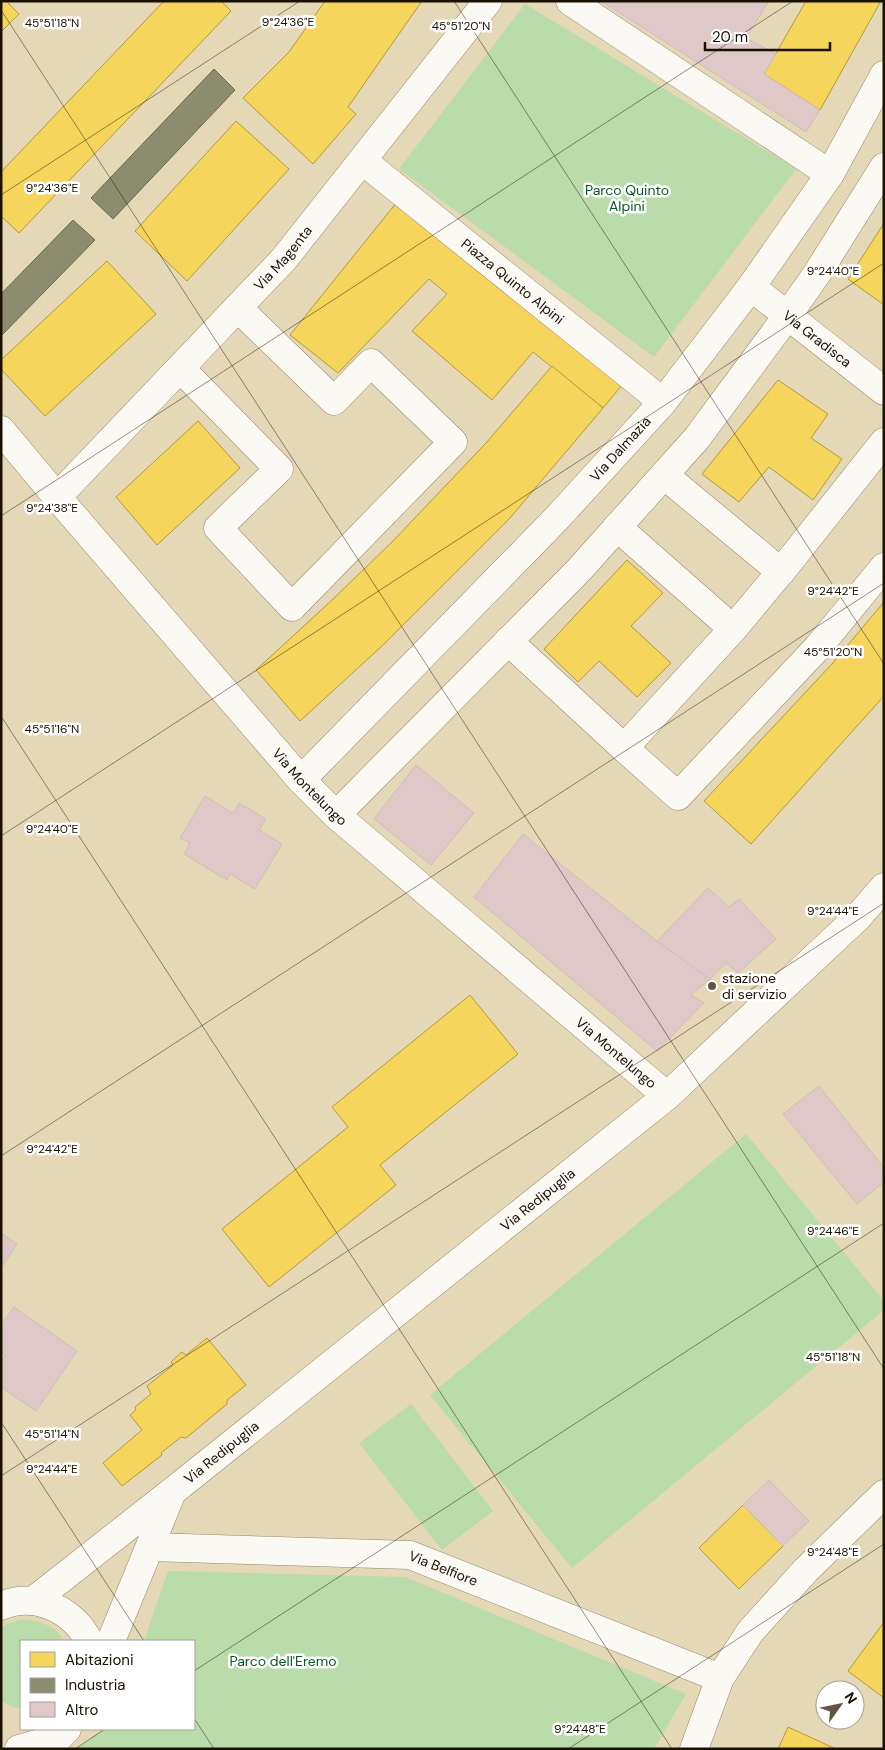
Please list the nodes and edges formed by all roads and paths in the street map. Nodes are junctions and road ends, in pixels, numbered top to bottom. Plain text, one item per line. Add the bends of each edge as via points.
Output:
1 (488, 1) edge
2 (570, 1) edge
3 (884, 75) edge
4 (362, 161) junction
5 (884, 167) edge
6 (830, 174) junction
7 (751, 287) junction
8 (238, 308) junction
9 (788, 315) junction
10 (180, 368) junction
11 (884, 390) edge
12 (663, 402) junction
13 (1, 430) edge
14 (884, 442) edge
15 (664, 475) junction
16 (57, 497) junction
17 (617, 527) junction
18 (884, 567) edge
19 (781, 572) junction
20 (733, 629) junction
21 (508, 641) junction
22 (624, 748) junction
23 (301, 780) junction
24 (336, 815) junction
25 (884, 887) edge
26 (667, 1096) junction
27 (173, 1491) junction
28 (884, 1494) edge
29 (150, 1546) junction
30 (12, 1600) edge
31 (88, 1640) edge
32 (111, 1640) edge
33 (720, 1678) junction
34 (66, 1730) edge
35 (15, 1745) edge
36 (694, 1749) edge

1 - 4 street, Via Magenta
2 - 6 street
3 - 6 street, Via Dalmazia
4 - 8 street, Via Magenta via 284,259
4 - 12 street, Piazza Quinto Alpini
5 - 9 street
6 - 7 street, Via Dalmazia
7 - 9 street, Via Gradisca
7 - 12 street, Via Dalmazia
8 - 10 street, Via Magenta
8 - 10 street via 334,402 371,363 453,442 292,607 218,528 279,469
9 - 11 street, Via Gradisca
9 - 15 street via 698,438
10 - 16 street, Via Magenta
12 - 23 street, Via Dalmazia via 558,517
13 - 16 street, Via Montelungo
14 - 19 street
15 - 17 street
15 - 19 street
16 - 23 street, Via Montelungo
17 - 20 street
17 - 21 street
18 - 22 street via 818,647 678,796
19 - 20 street
20 - 22 street
21 - 22 street
21 - 24 street
23 - 24 street, Via Montelungo
24 - 26 street, Via Montelungo
25 - 26 street, Via Redipuglia via 857,918
26 - 27 street, Via Redipuglia
27 - 29 street, Via Redipuglia
27 - 30 street, Via Redipuglia
28 - 33 street via 806,1570 750,1632
29 - 32 street, Via Redipuglia
29 - 33 street, Via Belfiore via 410,1555
30 - 31 street via 60,1609 83,1630
33 - 36 street
34 - 35 street via 58,1738

